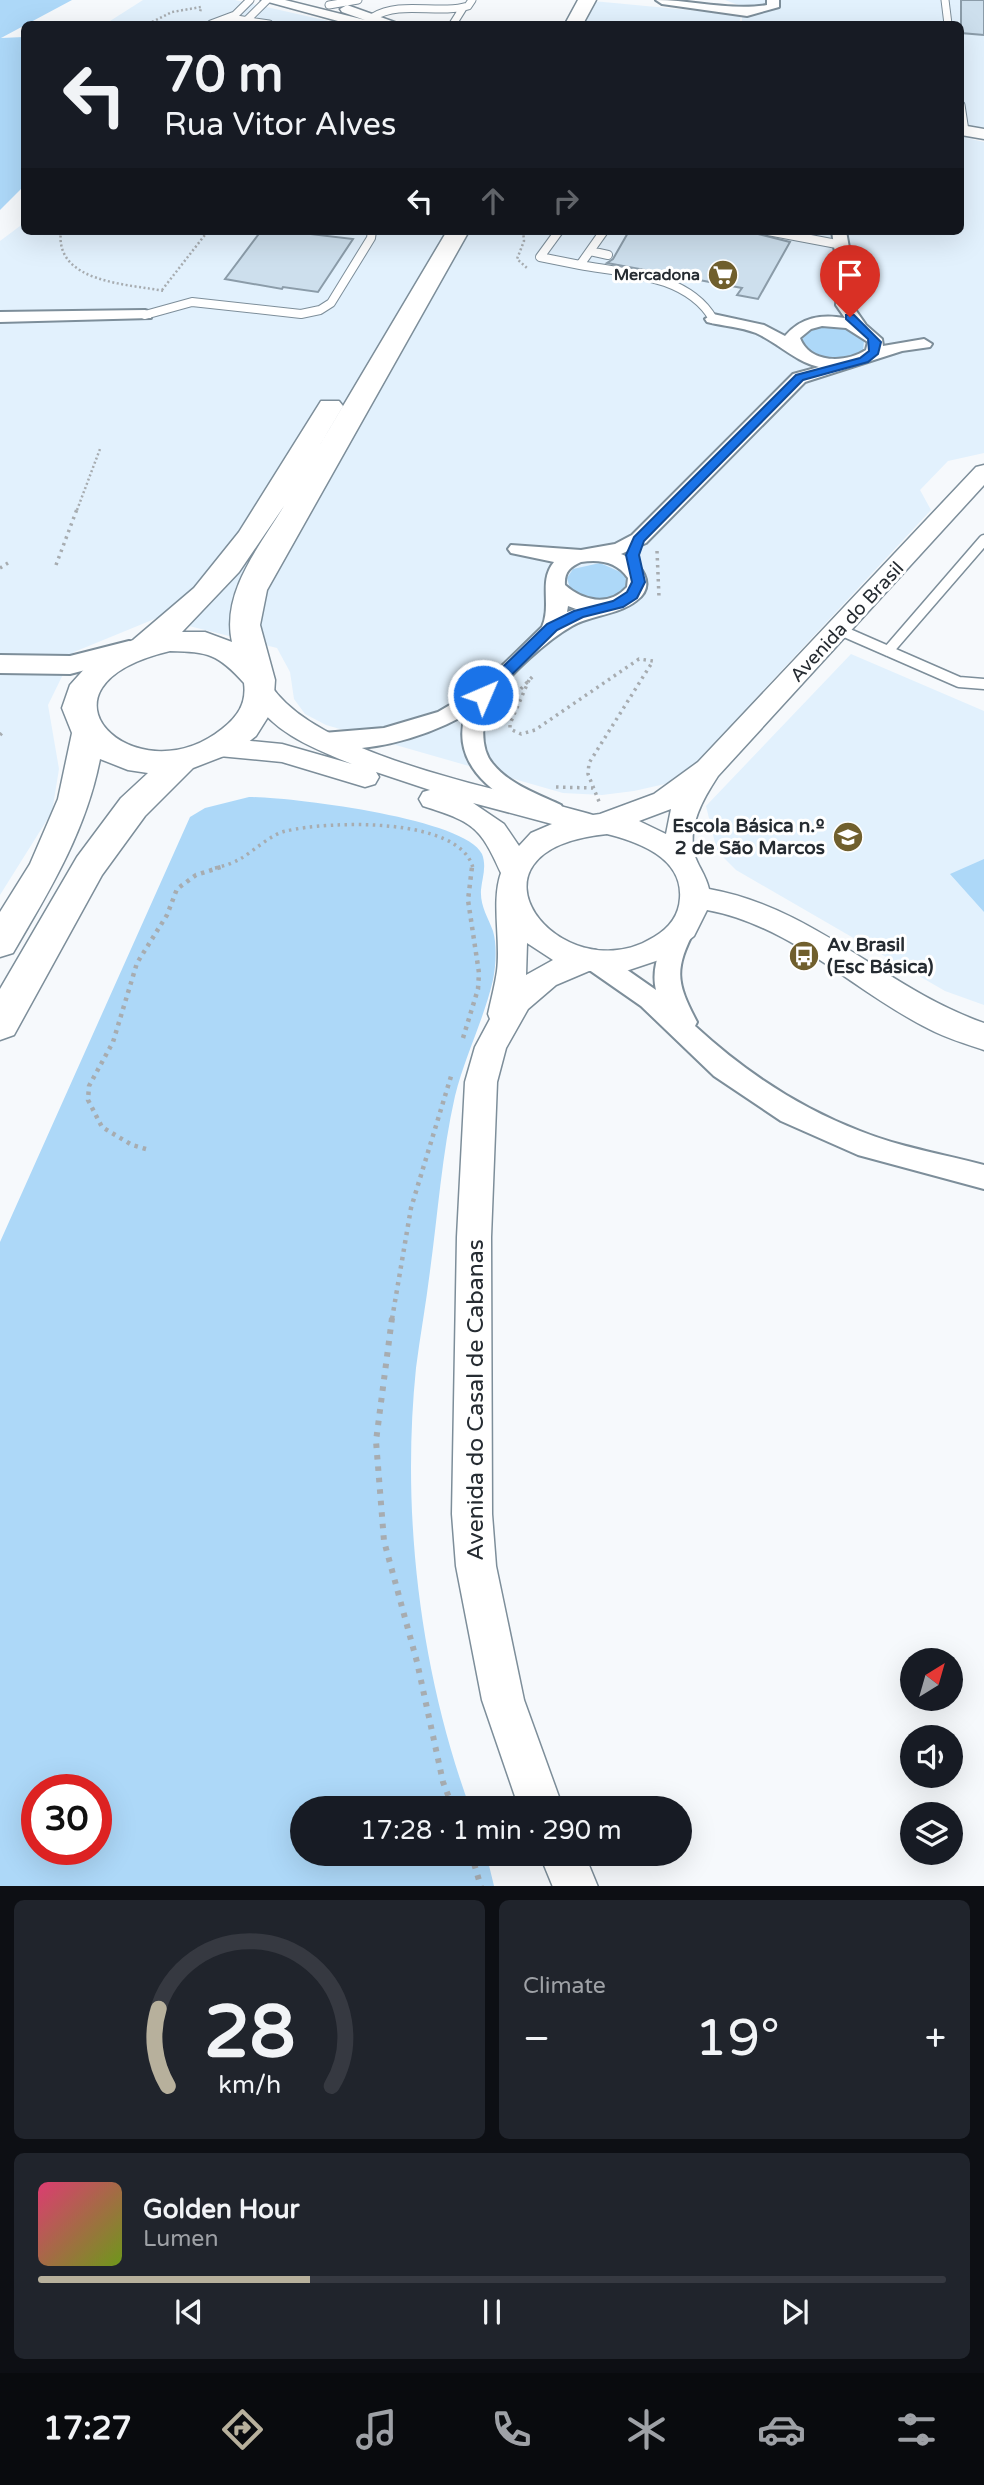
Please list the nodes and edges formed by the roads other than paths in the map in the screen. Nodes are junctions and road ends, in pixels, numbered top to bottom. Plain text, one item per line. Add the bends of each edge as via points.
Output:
1 (250, 0) edge
2 (267, 0) edge
3 (307, 0) edge
4 (358, 0) edge
5 (472, 0) edge
6 (571, 0) edge
7 (587, 0) edge
8 (662, 0) edge
9 (774, 0) edge
10 (944, 0) edge
11 (393, 2) edge
12 (329, 5) junction
13 (463, 8) junction
14 (230, 18) junction
15 (220, 21) edge
16 (238, 21) edge
17 (246, 21) edge
18 (369, 21) edge
19 (455, 21) edge
20 (561, 21) edge
21 (576, 21) edge
22 (948, 21) edge
23 (964, 131) edge
24 (984, 134) edge
25 (371, 235) edge
26 (433, 235) edge
27 (456, 235) edge
28 (556, 235) edge
29 (601, 235) edge
30 (809, 235) edge
31 (840, 238) edge
32 (590, 251) junction
33 (608, 255) dead end
34 (580, 264) junction
35 (844, 305) junction
36 (145, 315) joint
37 (0, 317) edge
38 (713, 319) joint
39 (809, 324) junction
40 (758, 327) junction
41 (864, 330) junction
42 (797, 350) junction
43 (870, 356) junction
44 (846, 364) junction
45 (799, 378) junction
46 (984, 472) edge
47 (639, 539) junction
48 (984, 540) edge
49 (586, 556) junction
50 (637, 576) junction
51 (555, 583) junction
52 (608, 606) junction
53 (552, 627) junction
54 (840, 631) junction
55 (138, 647) junction
56 (888, 651) junction
57 (6, 665) edge
58 (984, 684) edge
59 (260, 685) junction
60 (483, 695) junction
61 (84, 724) junction
62 (319, 739) junction
63 (219, 747) junction
64 (182, 759) junction
65 (708, 769) junction
66 (587, 821) junction
67 (681, 858) junction
68 (513, 883) junction
69 (695, 897) junction
70 (683, 929) junction
71 (0, 943) edge
72 (590, 959) junction
73 (0, 1024) edge
74 (500, 1029) junction
75 (983, 1036) edge
76 (698, 1044) junction
77 (984, 1177) edge
78 (537, 1796) edge
79 (567, 1866) edge
80 (576, 1886) edge

1 - 14 lane
2 - 17 lane
2 - 18 street
3 - 12 street
4 - 12 lane
5 - 13 lane
6 - 20 main road
7 - 21 main road
8 - 9 street via 747,12 772,6
10 - 22 lane
11 - 13 lane
11 - 18 lane
12 - 18 street
13 - 19 lane
14 - 15 lane
14 - 16 lane
23 - 24 street
25 - 36 lane via 331,303 320,310 301,314 200,302
26 - 55 main road via 233,563 195,605
27 - 59 main road via 257,576 245,612 245,631
28 - 34 lane via 540,257
29 - 32 lane
30 - 31 lane
31 - 35 street via 846,275
32 - 33 lane
32 - 34 lane
34 - 38 lane via 652,279 683,291 704,301
35 - 39 street
35 - 41 street
36 - 37 street
38 - 40 street
39 - 40 street
39 - 41 street via 832,321
39 - 42 street via 792,337
40 - 42 street
41 - 43 street via 876,342
41 - 43 street via 919,344
42 - 44 street via 825,363
42 - 45 street
43 - 44 street
44 - 45 street
45 - 47 street
46 - 54 street, Avenida do Brasil
47 - 49 street
47 - 50 street via 632,555
48 - 56 lane
49 - 50 street via 620,560
49 - 51 street via 562,565
49 - 51 street via 522,550
50 - 52 street via 633,595
51 - 52 street via 576,603
51 - 53 street via 560,608
52 - 53 street
53 - 60 street
54 - 56 lane
54 - 65 street, Avenida do Brasil
55 - 57 main road via 69,665
55 - 59 main road via 170,640 217,645 251,665
55 - 61 main road via 107,662 91,678 81,695
56 - 58 lane via 959,682
57 - 61 main road via 66,694
59 - 62 street via 273,709
59 - 63 main road via 259,705 251,721
60 - 62 street via 402,732 365,740
60 - 66 street via 472,728 480,764 514,792
61 - 64 main road via 104,748 127,757
61 - 71 main road via 75,799 46,867
62 - 66 street via 356,755
63 - 64 main road
63 - 68 street via 282,753 462,808 485,820 508,849
64 - 73 main road via 133,807 89,866
65 - 66 street, Avenida do Brasil via 664,801
65 - 67 street, Avenida do Brasil via 682,815
66 - 67 street via 650,834
66 - 68 street via 541,838 524,853
67 - 69 street, Avenida do Brasil
68 - 72 street via 524,924 536,936 567,954
68 - 74 street, Avenida do Casal de Cabanas via 512,970
69 - 70 street
69 - 75 street via 740,904 775,919 951,1027
70 - 72 street via 671,941 636,957
70 - 76 street via 669,956 666,983 670,1000
72 - 74 street, Avenida do Casal de Cabanas via 530,986
72 - 76 street via 650,999
74 - 78 street, Avenida do Casal de Cabanas via 481,1082 478,1112 472,1514 476,1566 501,1688
76 - 77 street via 760,1094 820,1128 901,1157
79 - 80 street

